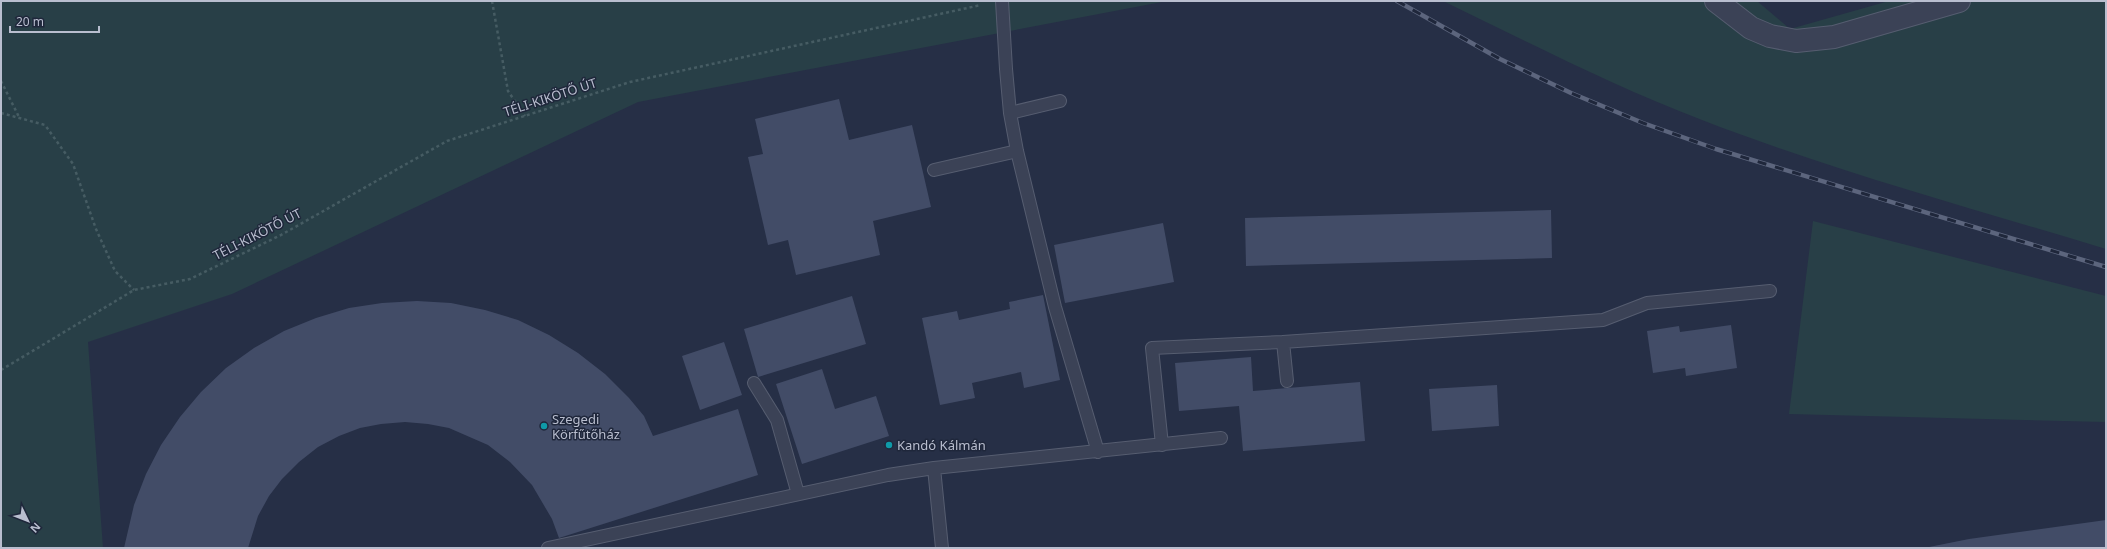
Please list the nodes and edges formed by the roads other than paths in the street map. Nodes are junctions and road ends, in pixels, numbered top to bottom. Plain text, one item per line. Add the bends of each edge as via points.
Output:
1 (1002, 1) edge
2 (1716, 1) edge
3 (1959, 1) edge
4 (1060, 101) dead end
5 (1010, 113) junction
6 (1017, 151) junction
7 (934, 170) dead end
8 (1770, 291) dead end
9 (1283, 342) junction
10 (1287, 381) dead end
11 (754, 383) dead end
12 (1221, 438) dead end
13 (1162, 444) junction
14 (1098, 452) junction
15 (934, 468) junction
16 (798, 494) junction
17 (548, 548) edge
18 (942, 548) edge

1 - 5 lane
2 - 3 street via 1751,28 1770,36 1796,41 1834,37
4 - 5 lane
5 - 6 lane
6 - 7 lane
6 - 14 lane via 1056,307
8 - 9 lane via 1647,303 1603,320
9 - 10 lane
9 - 13 lane via 1152,348
11 - 16 lane via 777,420
12 - 13 lane
13 - 14 lane
14 - 15 lane
15 - 16 lane
15 - 18 lane
16 - 17 lane

